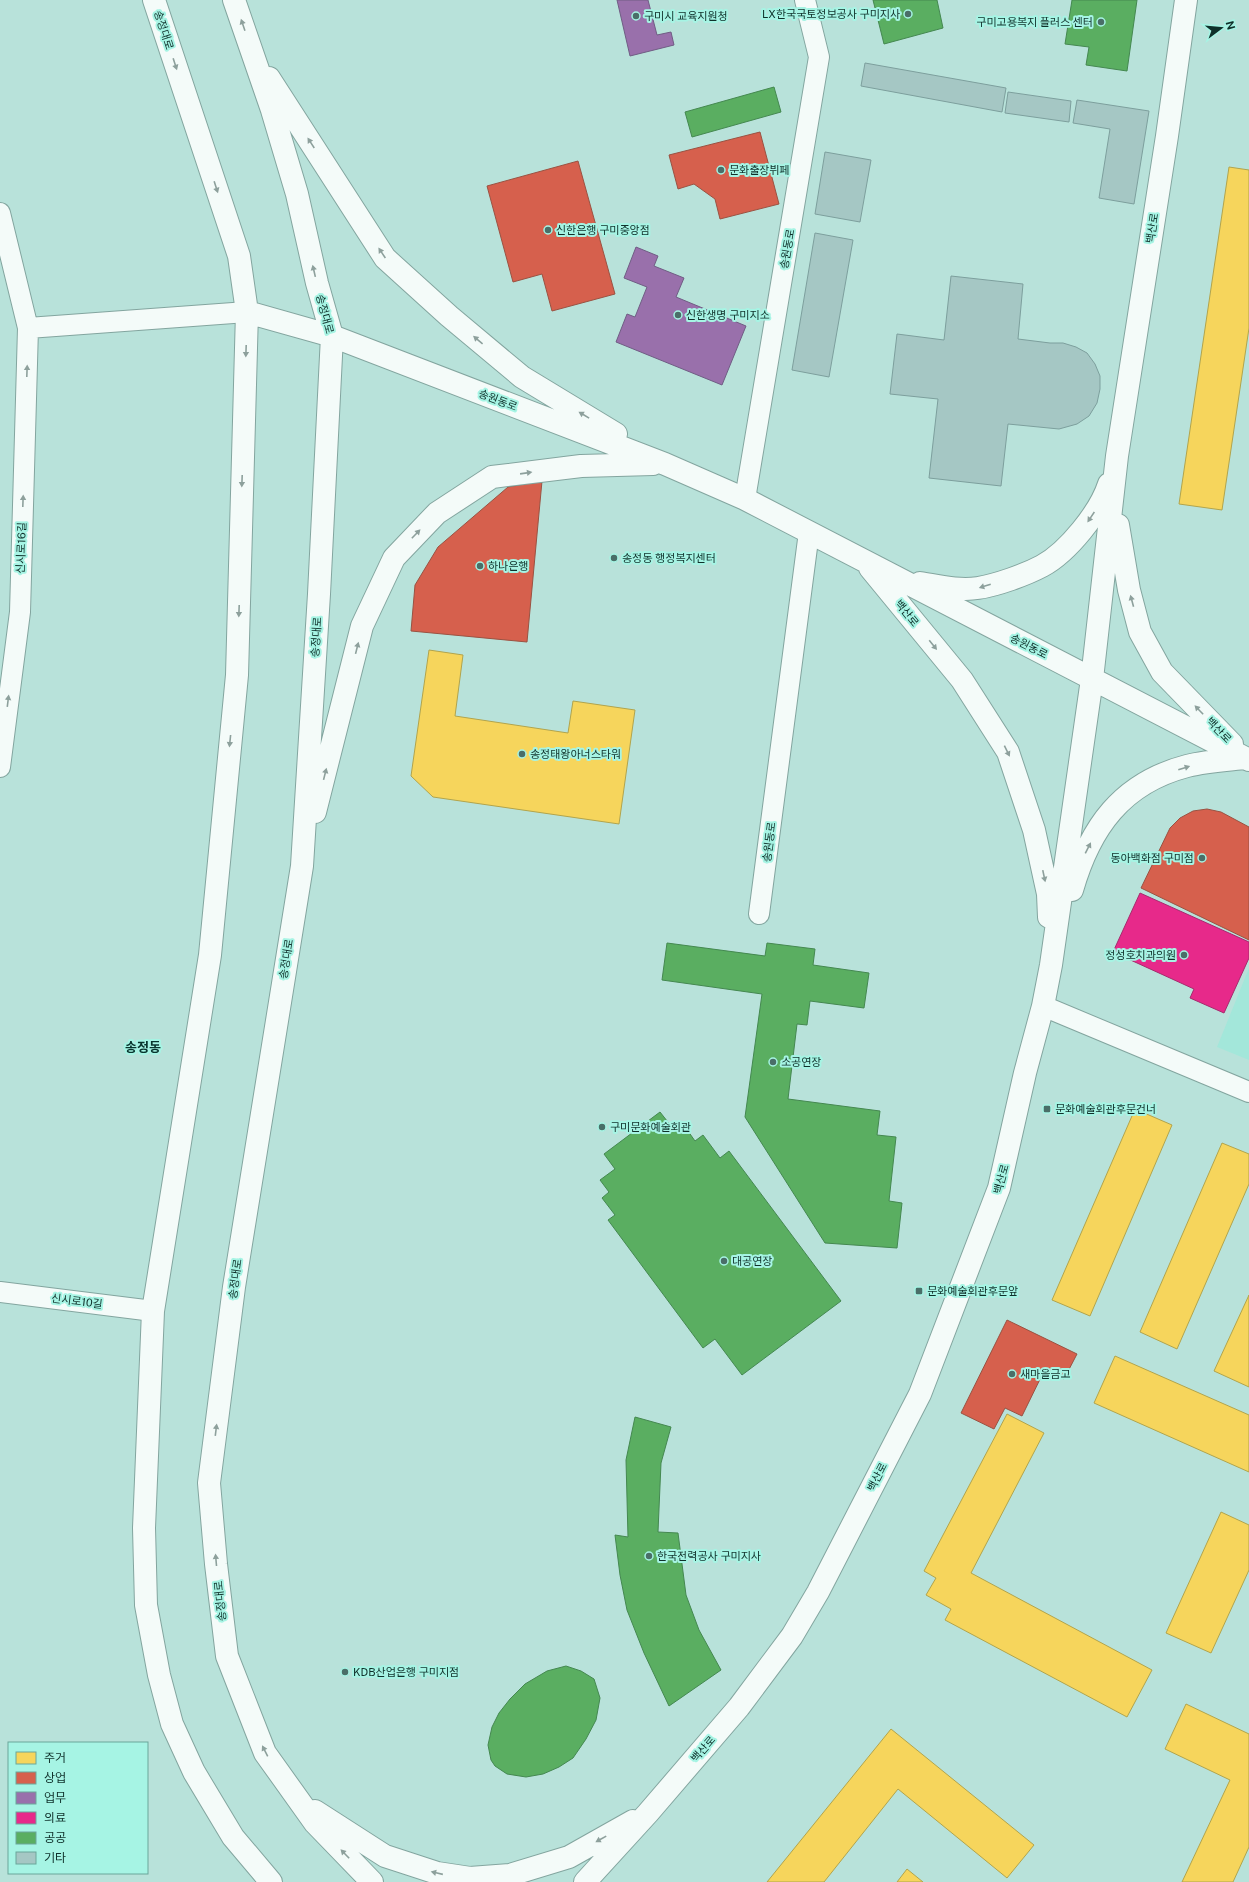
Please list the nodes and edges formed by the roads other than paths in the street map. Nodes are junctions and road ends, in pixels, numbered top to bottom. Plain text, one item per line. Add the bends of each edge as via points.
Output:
1 (154, 0) edge
2 (234, 0) edge
3 (805, 0) edge
4 (1186, 0) edge
5 (252, 52) junction
6 (0, 213) edge
7 (247, 312) junction
8 (28, 328) junction
9 (332, 336) junction
10 (1118, 456) junction
11 (665, 464) junction
12 (745, 499) junction
13 (809, 532) junction
14 (864, 560) junction
15 (1092, 679) junction
16 (1247, 759) edge
17 (0, 767) edge
18 (302, 866) junction
19 (759, 914) dead end
20 (1050, 965) junction
21 (1043, 1006) junction
22 (1249, 1092) edge
23 (0, 1292) edge
24 (153, 1311) junction
25 (300, 1801) junction
26 (648, 1813) junction
27 (271, 1882) edge
28 (372, 1882) edge
29 (585, 1882) edge

1 -> 7 street, 송정대로 via 239,256
5 -> 2 street, 송정대로
3 - 12 street, 송원동로 via 819,57
4 - 10 street, 백산로
9 -> 5 street, 송정대로 via 297,194
11 -> 5 street via 522,377 385,258
6 - 8 street, 신시로16길
7 - 8 street
7 - 9 street, 송원동로
7 -> 24 street, 송정대로 via 236,682 210,955
17 -> 8 street, 신시로16길 via 20,612
9 - 11 street, 송원동로
9 - 18 street, 송정대로
10 -> 14 street, 백산로 via 1105,496 1089,521 1064,549 1043,565 1012,578 978,588 953,588 919,582
10 - 15 street, 백산로
16 -> 10 street, 백산로 via 1162,672 1140,632 1129,590 1118,526
11 - 12 street, 송원동로
18 -> 11 street via 362,626 394,558 437,513 492,477 580,466
12 - 13 street, 송원동로
13 - 14 street, 송원동로
13 - 19 street, 송원동로
14 - 15 street, 송원동로
14 -> 20 street, 백산로 via 962,680 1008,752 1034,830 1046,887
15 - 16 street, 송원동로
15 - 20 street, 백산로
20 -> 16 street, 백산로 via 1080,865 1099,827 1122,800 1146,782 1188,766
25 -> 18 street, 송정대로 via 265,1753 227,1656 209,1483 234,1287
20 - 21 street, 백산로
21 - 22 street
21 - 26 street, 백산로 via 999,1188 920,1394 818,1592 792,1636 739,1707
23 - 24 street, 신시로10길
24 - 27 street, 송정대로 via 144,1528 146,1605 159,1675 172,1724 194,1772 233,1837
26 -> 25 street via 569,1856 510,1876 470,1878 437,1873 385,1856
28 -> 25 street, 송정대로 via 315,1823
26 - 29 street, 백산로

